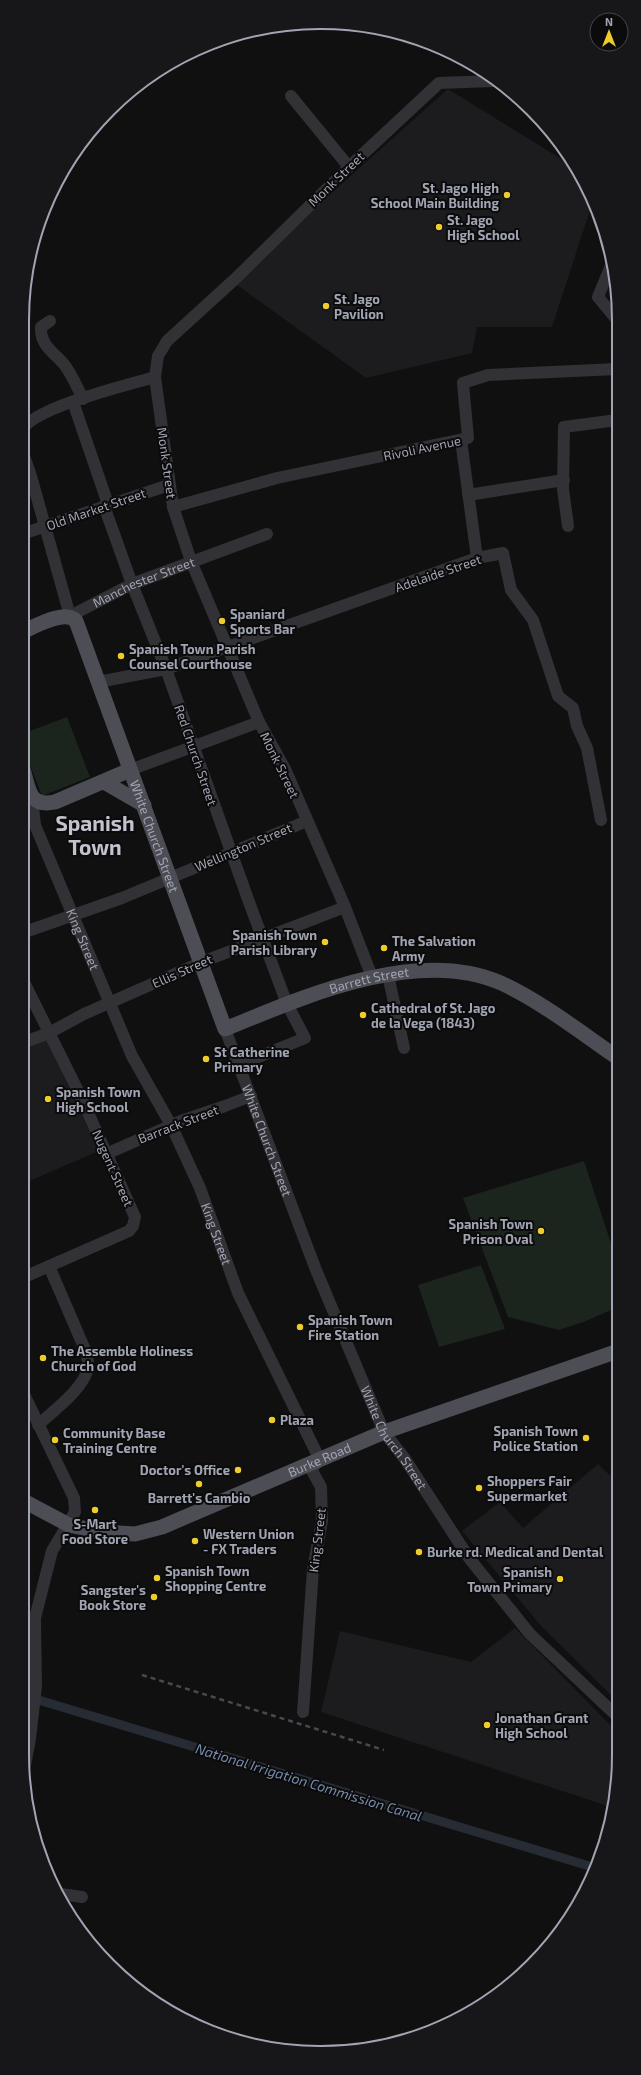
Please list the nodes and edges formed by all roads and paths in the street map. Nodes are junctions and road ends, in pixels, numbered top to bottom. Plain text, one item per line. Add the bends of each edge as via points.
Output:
1 (487, 81) edge
2 (291, 96) dead end
3 (349, 166) junction
4 (608, 273) edge
5 (612, 315) edge
6 (50, 321) dead end
7 (612, 368) edge
8 (155, 377) junction
9 (78, 401) junction
10 (612, 421) edge
11 (29, 424) edge
12 (461, 440) junction
13 (29, 472) edge
14 (564, 480) junction
15 (169, 485) junction
16 (468, 495) junction
17 (106, 505) junction
18 (173, 507) junction
19 (46, 526) junction
20 (568, 526) dead end
21 (29, 532) edge
22 (267, 534) dead end
23 (477, 558) junction
24 (191, 561) junction
25 (132, 584) junction
26 (70, 616) junction
27 (29, 629) edge
28 (227, 648) junction
29 (166, 669) junction
30 (98, 682) junction
31 (259, 722) junction
32 (193, 747) junction
33 (130, 770) junction
34 (104, 782) junction
35 (29, 788) edge
36 (32, 798) junction
37 (144, 805) junction
38 (601, 820) dead end
39 (307, 821) junction
40 (230, 853) junction
41 (171, 877) junction
42 (344, 907) junction
43 (72, 915) junction
44 (29, 930) edge
45 (264, 938) junction
46 (202, 962) junction
47 (388, 975) junction
48 (372, 977) junction
49 (29, 992) edge
50 (111, 1003) junction
51 (287, 1004) junction
52 (225, 1029) junction
53 (49, 1033) junction
54 (29, 1040) edge
55 (404, 1048) dead end
56 (612, 1054) edge
57 (238, 1065) junction
58 (251, 1096) junction
59 (171, 1125) junction
60 (106, 1154) junction
61 (49, 1266) junction
62 (29, 1275) edge
63 (612, 1353) edge
64 (29, 1405) edge
65 (38, 1425) junction
66 (384, 1432) junction
67 (320, 1460) junction
68 (29, 1504) edge
69 (69, 1525) junction
70 (612, 1711) edge
71 (304, 1712) dead end
72 (29, 1740) edge
73 (65, 1894) edge
74 (82, 1896) dead end

1 - 3 street, Monk Street via 439,83
2 - 3 street
3 - 8 street, Monk Street via 168,341 158,356
4 - 5 street via 598,297
6 - 9 street, Red Church Street via 41,327 41,333 49,351 73,378
7 - 12 street, Rivoli Avenue via 488,375 463,383 468,438
8 - 9 street
8 - 15 street, Monk Street
9 - 11 street via 57,407
9 - 17 street, Red Church Street
10 - 14 street via 564,427
12 - 16 street
12 - 18 street, Rivoli Avenue via 277,478
13 - 19 street, White Church Street
14 - 16 street
14 - 20 street
15 - 17 street, Old Market Street
15 - 18 street, Monk Street
16 - 23 street
17 - 19 street, Old Market Street
17 - 25 street, Red Church Street
18 - 24 street, Monk Street
19 - 21 street, Old Market Street
19 - 26 street, White Church Street
22 - 24 street, Manchester Street
23 - 28 street, Adelaide Street
23 - 38 street, Adelaide Street via 503,553 511,590 533,620 558,696 572,708 587,748
24 - 25 street, Manchester Street
24 - 28 street, Monk Street
25 - 26 street, Manchester Street
25 - 29 street, Red Church Street
26 - 27 main road, Manchester Street via 62,616
26 - 30 main road, White Church Street via 76,621
28 - 29 street, Adelaide Street
28 - 31 street, Monk Street
29 - 30 street, Adelaide Street
29 - 32 street, Red Church Street
30 - 33 main road, White Church Street
31 - 32 street
31 - 39 street, Monk Street via 285,769
32 - 33 street
32 - 40 street, Red Church Street
33 - 34 main road
33 - 37 main road, White Church Street
34 - 36 main road via 55,802 39,803
34 - 37 main road
35 - 36 main road, King Street
36 - 43 street, King Street via 35,825
37 - 41 main road, White Church Street
39 - 40 street, Wellington Street
39 - 42 street, Monk Street
40 - 41 street, Wellington Street
40 - 45 street, Red Church Street
41 - 43 street, Wellington Street
41 - 46 main road, White Church Street
42 - 45 street, Ellis Street
42 - 48 street, Monk Street
43 - 44 street, Wellington Street
43 - 50 street, King Street
45 - 46 street, Ellis Street
45 - 51 street, Red Church Street
46 - 50 street, Ellis Street
46 - 52 main road, White Church Street
47 - 48 main road, Barrett Street
47 - 55 street
47 - 56 main road, Barrett Street via 449,970 500,983 530,999
48 - 51 main road, Barrett Street
49 - 53 street, Nugent Street
50 - 53 street, Ellis Street
50 - 59 street, King Street via 132,1056
51 - 52 main road, Barrett Street
51 - 57 street, Red Church Street via 305,1038
52 - 57 street, White Church Street
53 - 54 street, Ellis Street
53 - 60 street, Nugent Street
57 - 58 street, White Church Street
58 - 59 street, Barrack Street
58 - 66 street, White Church Street via 316,1270
59 - 60 street, Barrack Street
59 - 67 street, King Street via 200,1188 238,1293
60 - 61 street, Nugent Street via 135,1217 133,1226 129,1231
61 - 62 street, Nugent Street
61 - 65 street via 86,1352 89,1367 75,1390
63 - 66 main road, Burke Road
64 - 65 street
65 - 69 street via 74,1498 75,1512
66 - 67 main road, Burke Road
66 - 70 street, White Church Street via 405,1459 470,1558 530,1634
67 - 69 main road, Burke Road via 162,1527 136,1534 102,1532
67 - 71 street, King Street via 311,1469 321,1487 322,1521 313,1569
68 - 69 main road, Burke Road
69 - 72 street via 52,1551 35,1618 36,1686
73 - 74 street

